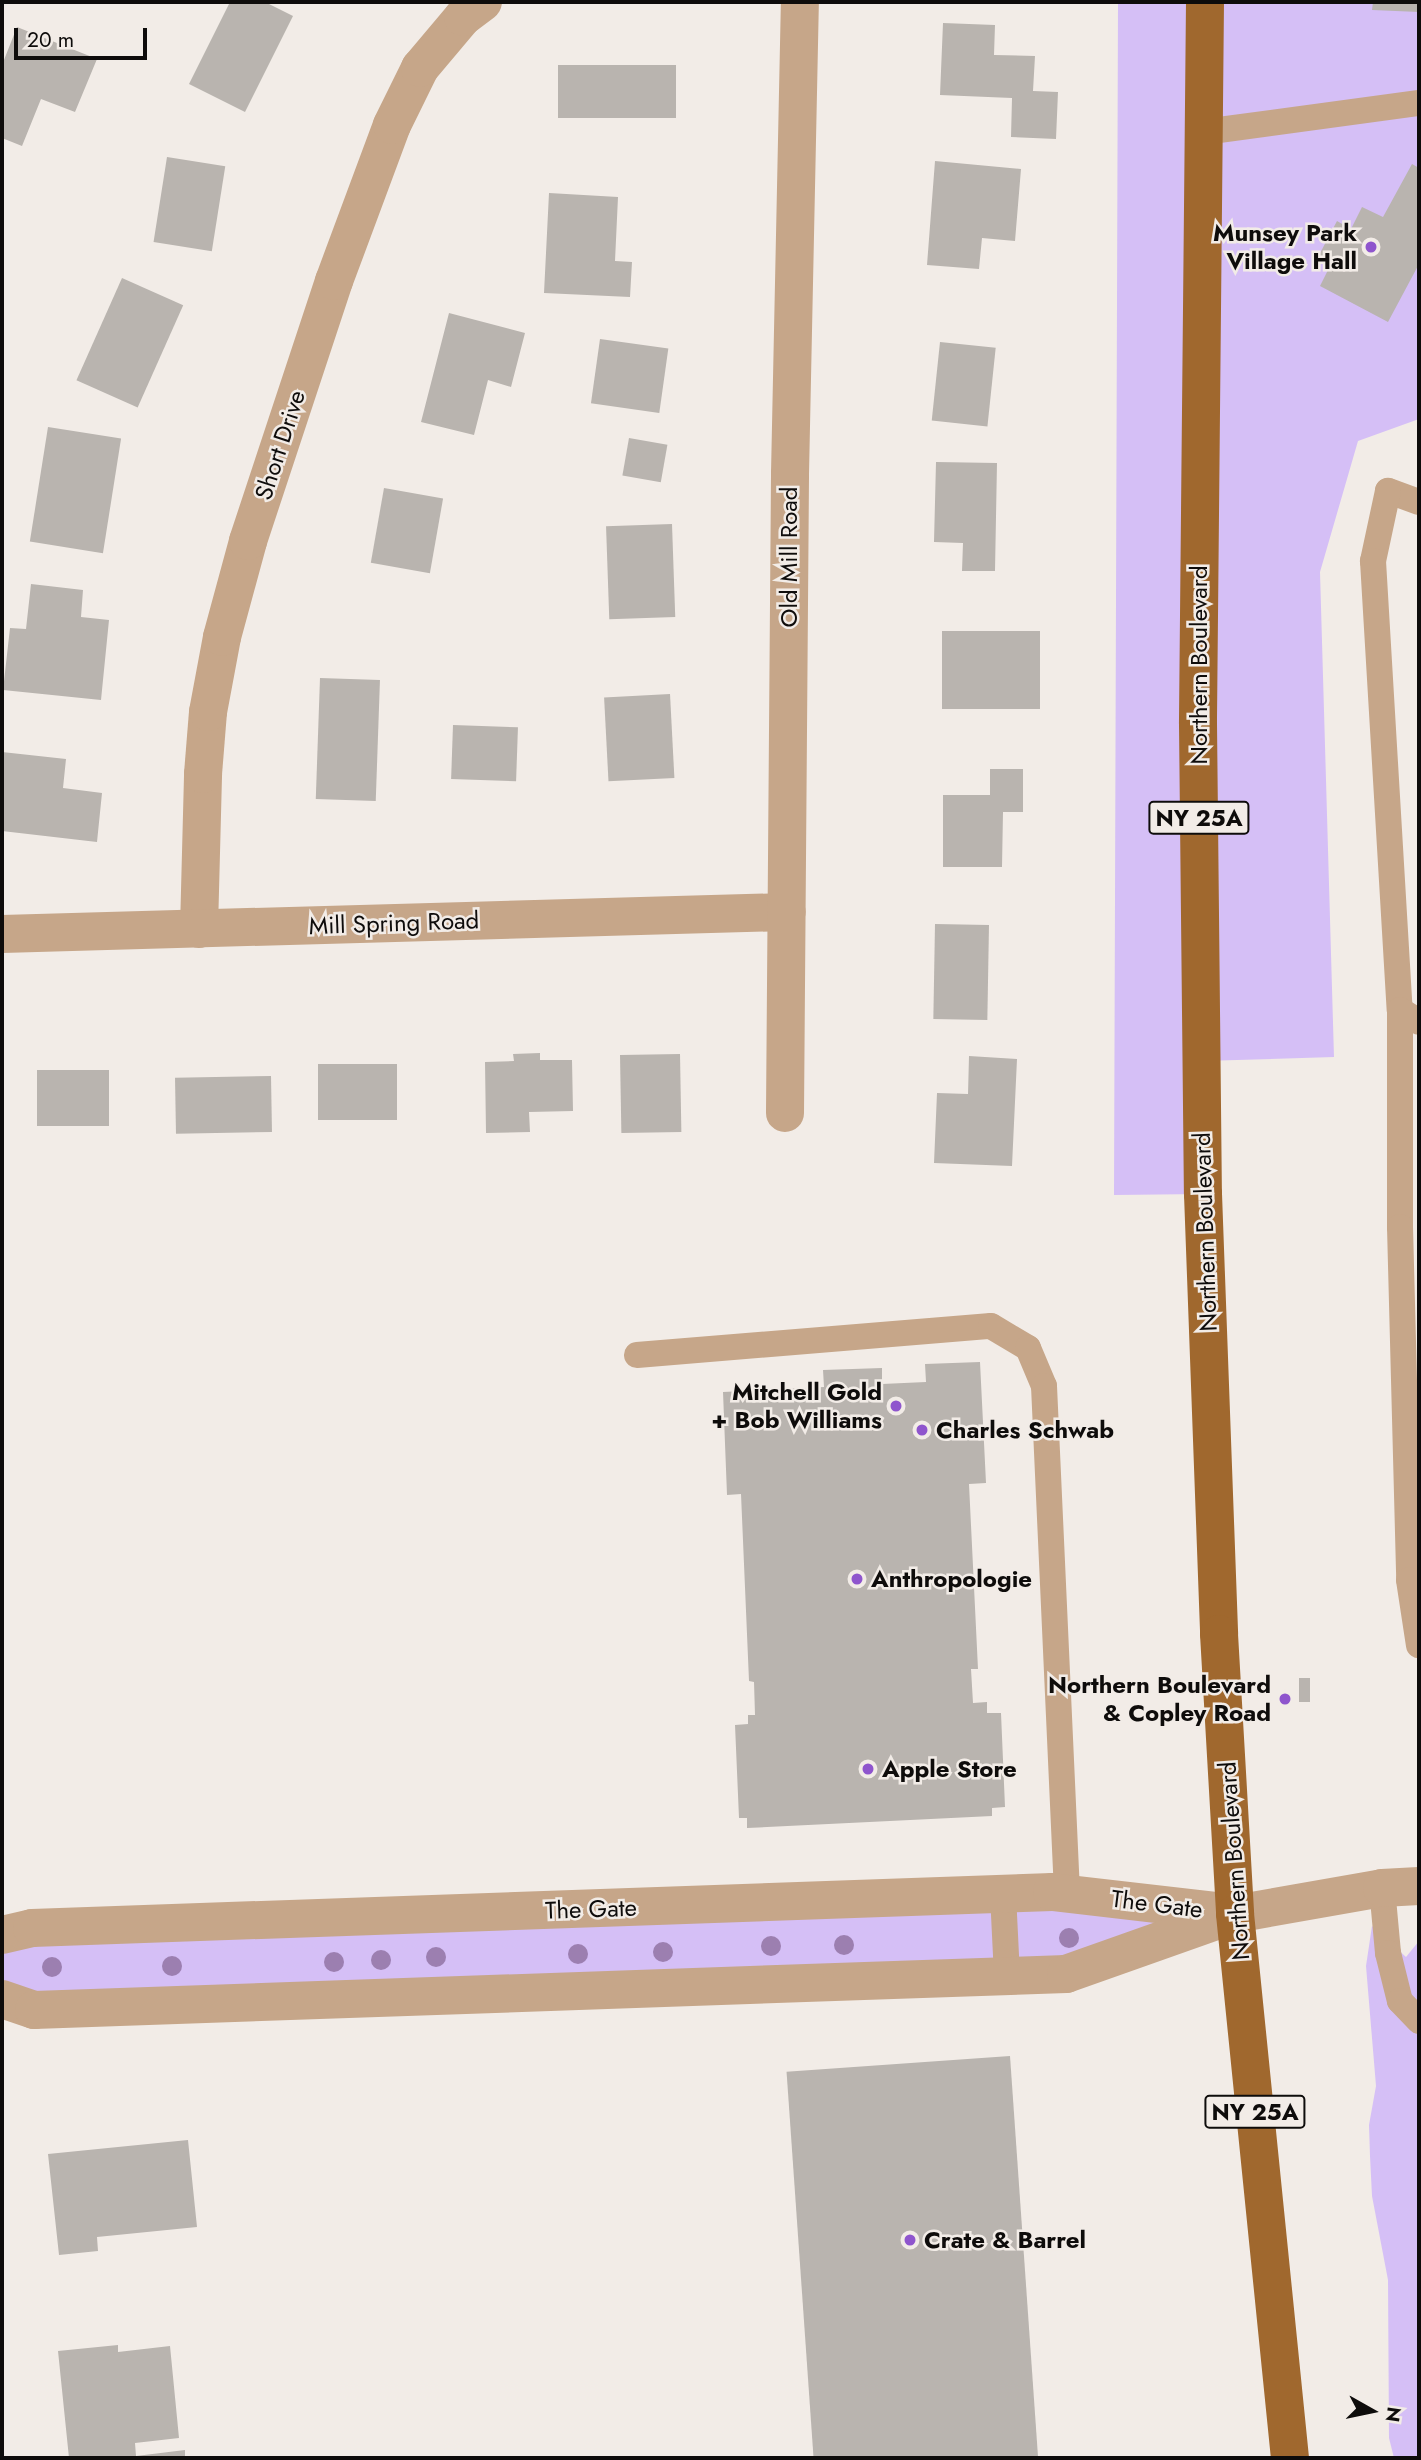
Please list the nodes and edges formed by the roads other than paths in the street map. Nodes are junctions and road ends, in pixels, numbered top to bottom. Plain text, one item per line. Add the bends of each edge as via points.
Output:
1 (483, 2) edge
2 (800, 2) edge
3 (1205, 2) edge
4 (1419, 103) edge
5 (1204, 132) junction
6 (1419, 502) edge
7 (787, 912) junction
8 (199, 929) junction
9 (2, 934) edge
10 (1410, 1016) edge
11 (785, 1113) dead end
12 (638, 1355) dead end
13 (1419, 1645) edge
14 (1401, 1887) edge
15 (1067, 1893) junction
16 (1003, 1894) junction
17 (1236, 1914) junction
18 (2, 1935) edge
19 (1007, 1976) junction
20 (2, 1999) edge
21 (1419, 2021) edge
22 (1290, 2458) edge

1 - 8 street, Short Drive via 463,17 420,68 392,125 334,281 248,541 208,712
2 - 7 street, Old Mill Road
3 - 5 main road, Northern Boulevard / NY 25A
4 - 5 lane
5 - 17 main road, Northern Boulevard / NY 25A via 1198,710 1203,1194 1219,1634
6 - 10 lane via 1388,491 1373,561
7 - 8 street, Mill Spring Road
7 - 11 street, Old Mill Road
8 - 9 street, Mill Spring Road
10 - 13 lane via 1400,1227 1409,1580
12 - 15 lane via 990,1326 1028,1348 1044,1386
14 - 17 street
14 - 21 lane via 1388,1953 1400,2001
15 - 16 street, The Gate
15 - 17 street, The Gate
16 - 18 street, The Gate via 44,1927
16 - 19 lane
17 - 19 street, The Gate via 1066,1974
17 - 22 main road, Northern Boulevard / NY 25A
19 - 20 street, The Gate via 34,2010

